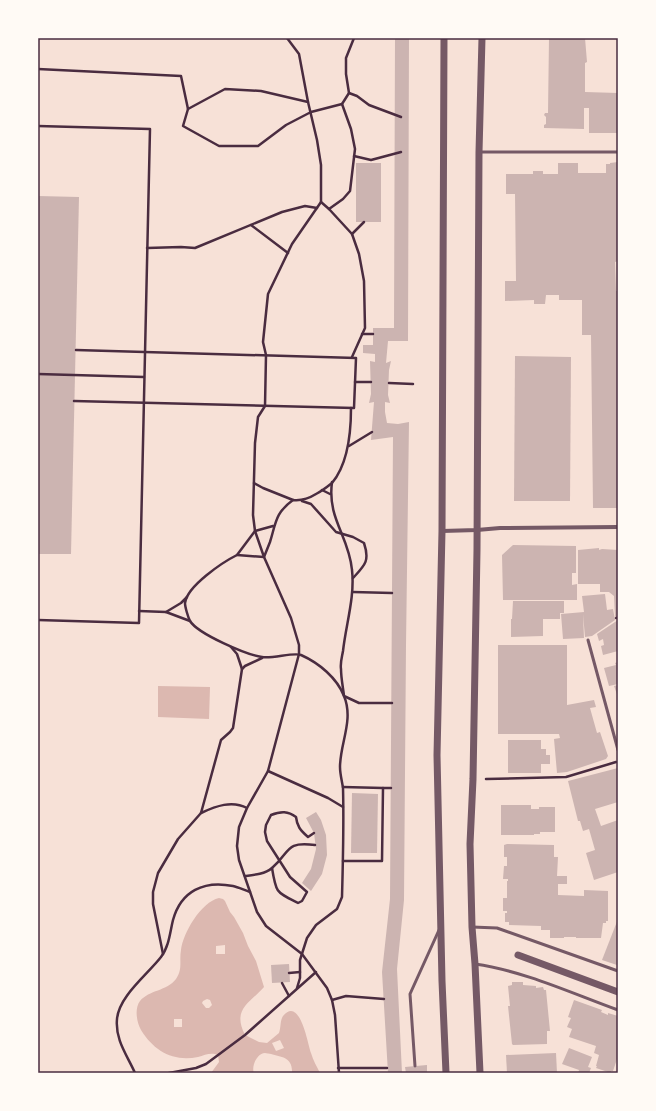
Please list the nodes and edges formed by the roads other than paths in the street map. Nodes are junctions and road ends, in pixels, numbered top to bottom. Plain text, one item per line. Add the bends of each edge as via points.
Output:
1 (444, 38) edge
2 (482, 38) edge
3 (479, 152) junction
4 (618, 152) edge
5 (618, 528) edge
6 (477, 530) junction
7 (442, 531) junction
8 (588, 640) dead end
9 (618, 750) edge
10 (472, 926) junction
11 (441, 927) junction
12 (518, 955) dead end
13 (475, 964) junction
14 (618, 971) edge
15 (618, 992) edge
16 (618, 1010) edge
17 (415, 1066) dead end
18 (446, 1073) edge
19 (480, 1073) edge

1 - 7 street
2 - 3 street
3 - 4 lane
3 - 6 street
5 - 6 street
6 - 7 street
6 - 10 street via 470,844
7 - 11 street via 437,755
8 - 9 lane
10 - 13 street
10 - 14 lane via 497,928
11 - 17 lane via 410,994
11 - 18 street
12 - 15 street
13 - 16 lane via 498,967
13 - 19 street

